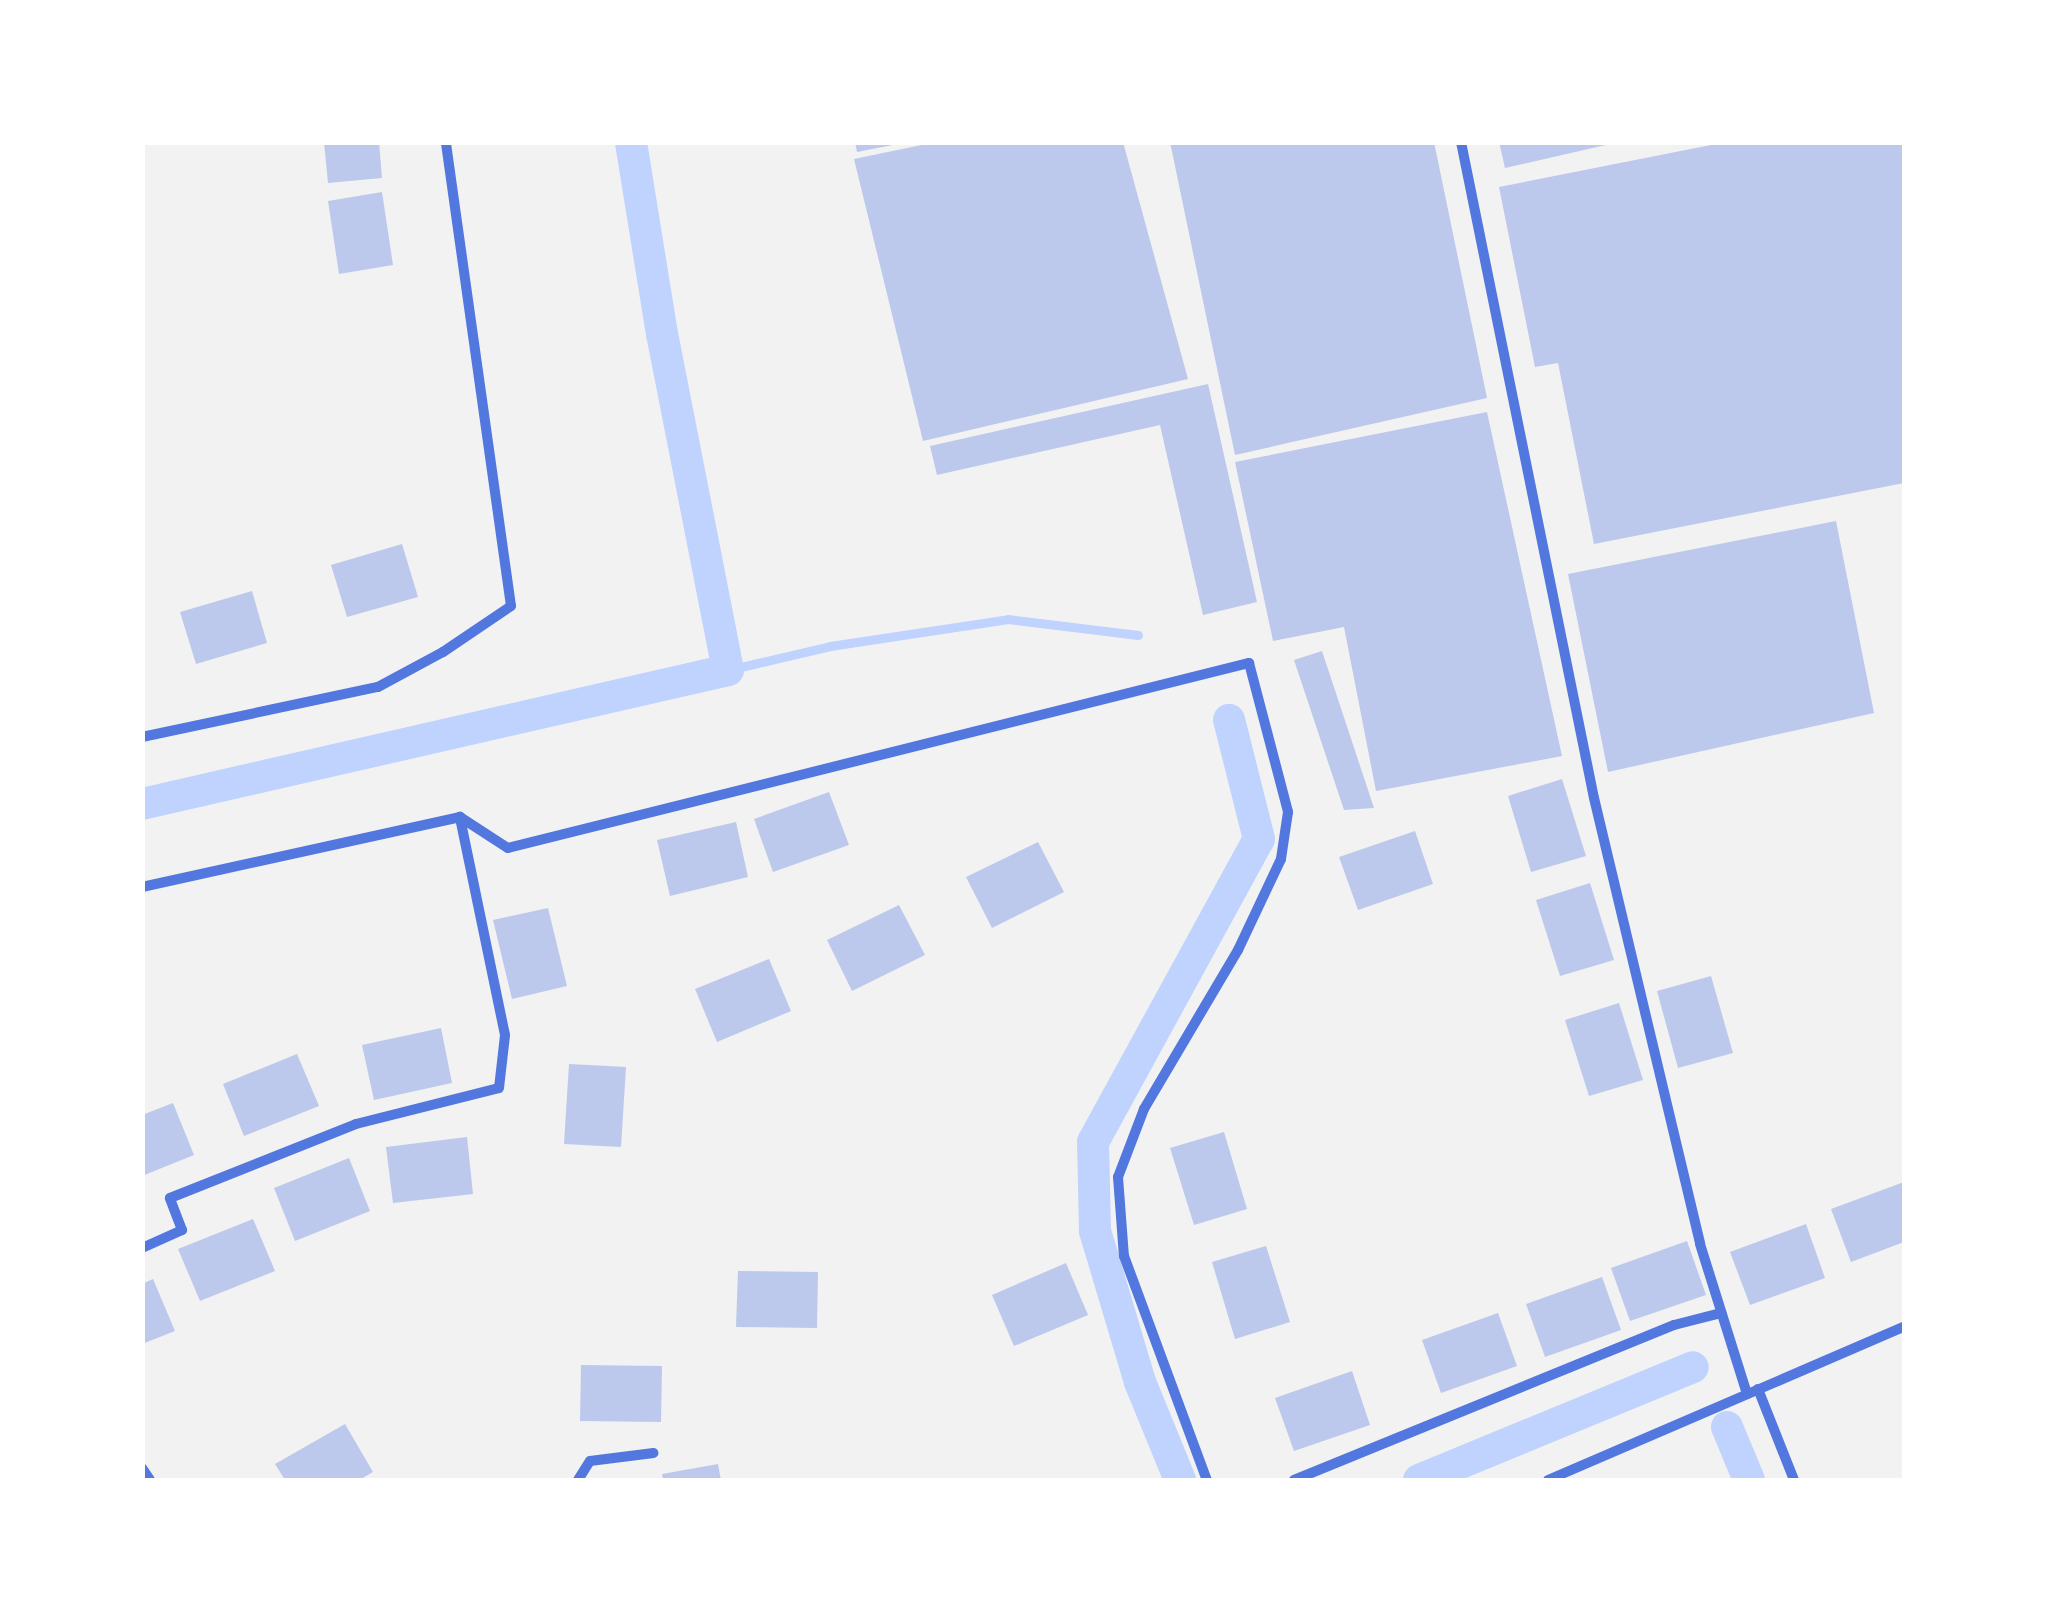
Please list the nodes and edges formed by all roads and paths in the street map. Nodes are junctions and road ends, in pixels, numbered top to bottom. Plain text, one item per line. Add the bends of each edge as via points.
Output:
1 (446, 142) edge
2 (1461, 142) edge
3 (142, 737) edge
4 (460, 816) junction
5 (142, 887) edge
6 (142, 1248) edge
7 (1721, 1313) junction
8 (1904, 1327) edge
9 (1752, 1392) junction
10 (653, 1453) dead end
11 (142, 1468) edge
12 (150, 1480) edge
13 (578, 1480) edge
14 (1208, 1480) edge
15 (1294, 1480) edge
16 (1548, 1480) edge
17 (1794, 1480) edge

1 - 3 street via 511,606 378,687
2 - 7 street via 1594,798
4 - 5 street
4 - 6 street via 505,1035 498,1088 356,1124 170,1198 182,1230
4 - 14 street via 508,848 1250,662 1288,812 1281,859 1238,950 1144,1109 1118,1177 1124,1256
7 - 9 street
7 - 15 street via 1674,1325
8 - 9 street
9 - 16 street
9 - 17 street
10 - 13 street via 590,1462
11 - 12 street

